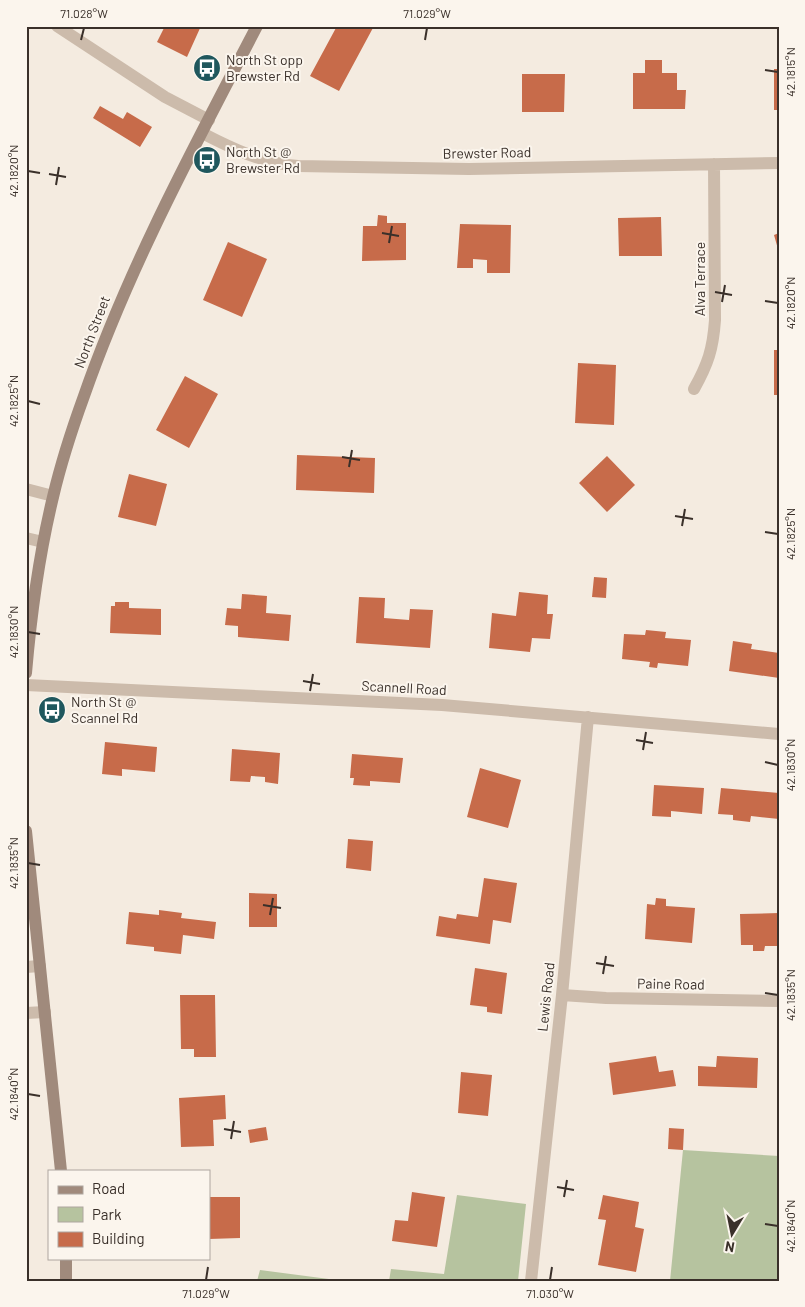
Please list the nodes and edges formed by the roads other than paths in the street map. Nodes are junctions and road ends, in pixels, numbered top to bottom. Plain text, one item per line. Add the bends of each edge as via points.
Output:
1 (57, 26) edge
2 (257, 26) edge
3 (209, 120) junction
4 (202, 133) junction
5 (779, 163) edge
6 (714, 164) junction
7 (694, 389) dead end
8 (26, 489) edge
9 (53, 496) junction
10 (26, 538) edge
11 (43, 542) junction
12 (26, 673) edge
13 (26, 685) edge
14 (588, 717) junction
15 (779, 734) edge
16 (26, 831) edge
17 (40, 966) junction
18 (26, 967) edge
19 (562, 995) junction
20 (779, 1001) edge
21 (45, 1012) junction
22 (26, 1013) edge
23 (60, 1170) edge
24 (66, 1260) edge
25 (66, 1281) edge
26 (531, 1281) edge

1 - 3 street via 165,97
2 - 3 main road, North Street
3 - 4 main road, North Street
4 - 6 street, Brewster Road via 252,157 298,166 461,169
4 - 9 main road, North Street via 138,260 108,330
5 - 6 street, Brewster Road
6 - 7 street, Alva Terrace via 714,339 710,356
8 - 9 street
9 - 11 main road, North Street
10 - 11 street
11 - 12 main road, North Street
13 - 14 street, Scannell Road via 375,701
14 - 15 street, Scannell Road
14 - 19 street, Lewis Road
16 - 17 main road
17 - 18 street
17 - 21 main road
19 - 20 street, Paine Road
19 - 26 street, Lewis Road
21 - 22 street
21 - 23 main road
24 - 25 main road

